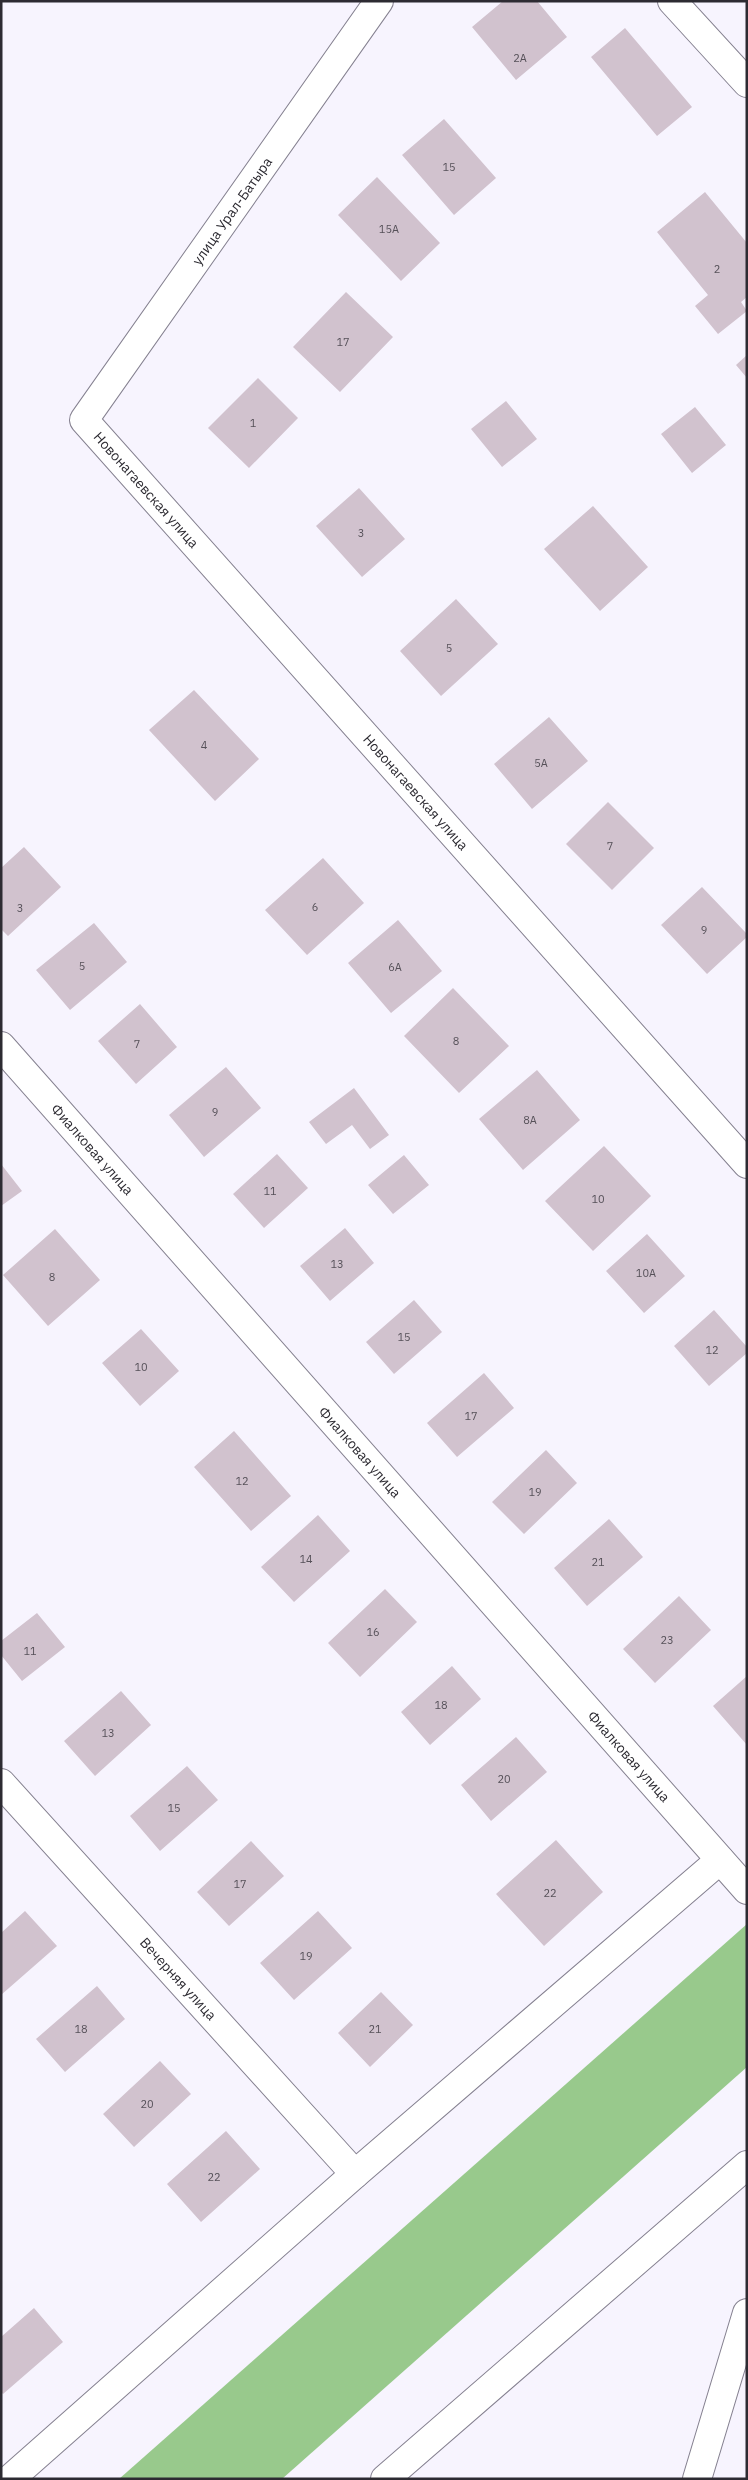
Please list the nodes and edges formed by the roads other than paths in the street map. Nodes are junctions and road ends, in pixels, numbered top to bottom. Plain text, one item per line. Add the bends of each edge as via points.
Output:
1 (379, 1) edge
2 (672, 1) edge
3 (747, 83) edge
4 (84, 420) joint
5 (1, 1046) edge
6 (747, 1164) edge
7 (1, 1783) edge
8 (720, 1860) junction
9 (747, 1890) edge
10 (747, 2165) edge
11 (355, 2174) junction
12 (747, 2313) edge
13 (10, 2479) edge
14 (385, 2479) edge
15 (697, 2479) edge

1 - 4 street, улица Урал-Батыра
2 - 3 street
4 - 6 street, Новонагаевская улица
5 - 8 street, Фиалковая улица
7 - 11 street, Вечерняя улица
8 - 9 street, Фиалковая улица
8 - 11 street
10 - 14 street
11 - 13 street
12 - 15 street

